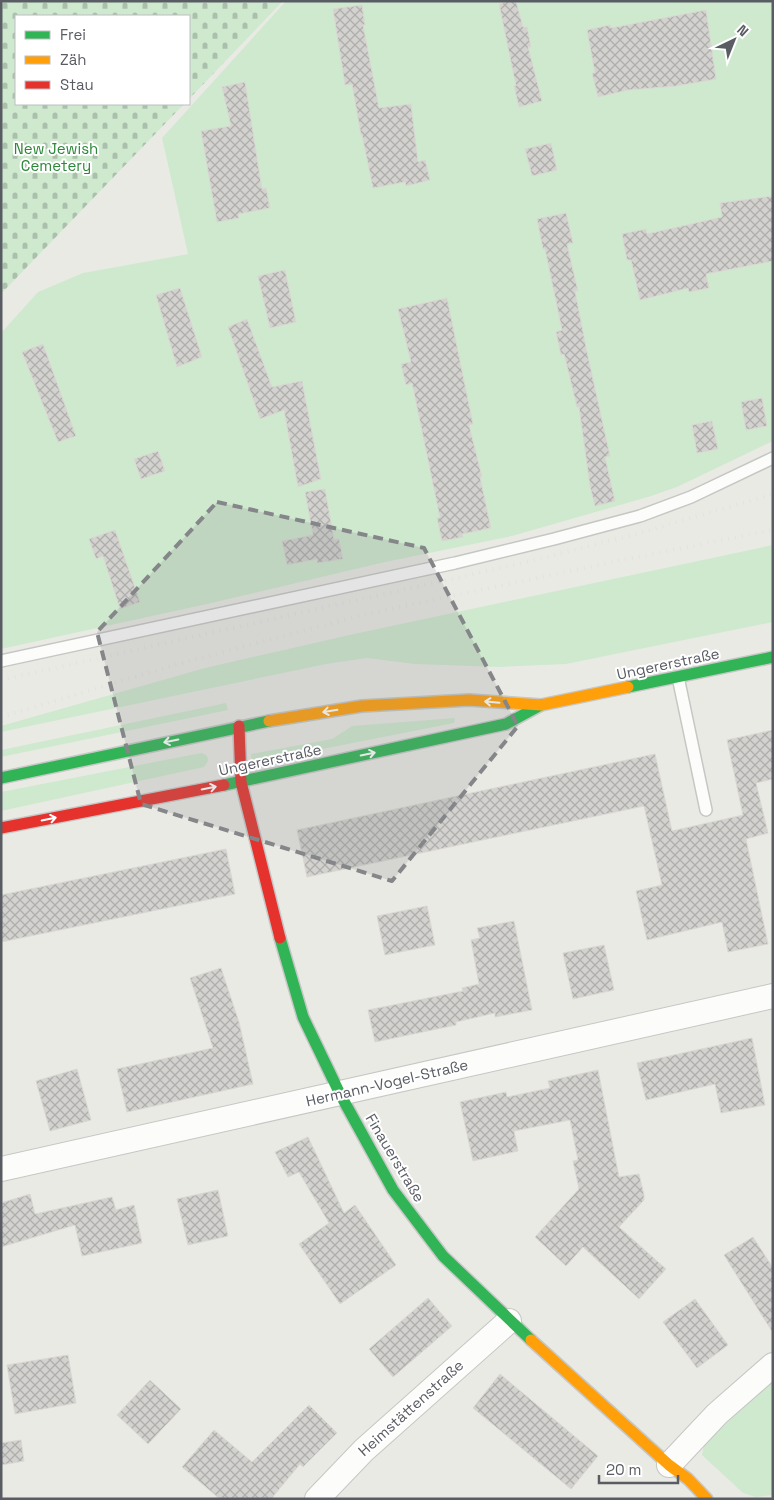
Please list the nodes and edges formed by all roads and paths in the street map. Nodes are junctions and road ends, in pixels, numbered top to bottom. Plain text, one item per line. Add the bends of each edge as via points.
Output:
1 (773, 458) edge
2 (773, 657) edge
3 (1, 661) edge
4 (678, 677) junction
5 (541, 706) junction
6 (239, 726) junction
7 (1, 778) edge
8 (241, 782) junction
9 (706, 810) dead end
10 (1, 828) edge
11 (773, 996) edge
12 (340, 1094) junction
13 (1, 1168) edge
14 (509, 1321) junction
15 (773, 1365) edge
16 (669, 1465) junction
17 (317, 1499) edge
18 (707, 1499) edge

1 - 3 lane via 691,497 640,516 554,539 445,566
2 - 4 main road, Ungererstraße
4 - 5 main road, Ungererstraße
4 - 9 lane
5 -> 6 main road, Ungererstraße via 469,700 362,706
8 -> 5 main road, Ungererstraße via 506,724
6 -> 7 main road, Ungererstraße
6 - 8 main road, Finauerstraße
10 -> 8 main road, Ungererstraße
8 - 12 main road, Finauerstraße via 303,1017
11 - 12 street, Hermann-Vogel-Straße
12 - 13 street, Hermann-Vogel-Straße
12 - 14 main road, Finauerstraße via 393,1190 443,1256
14 - 16 main road, Finauerstraße
14 - 17 street, Heimstättenstraße via 364,1450
15 - 16 street via 717,1414
16 - 18 main road, Finauerstraße

